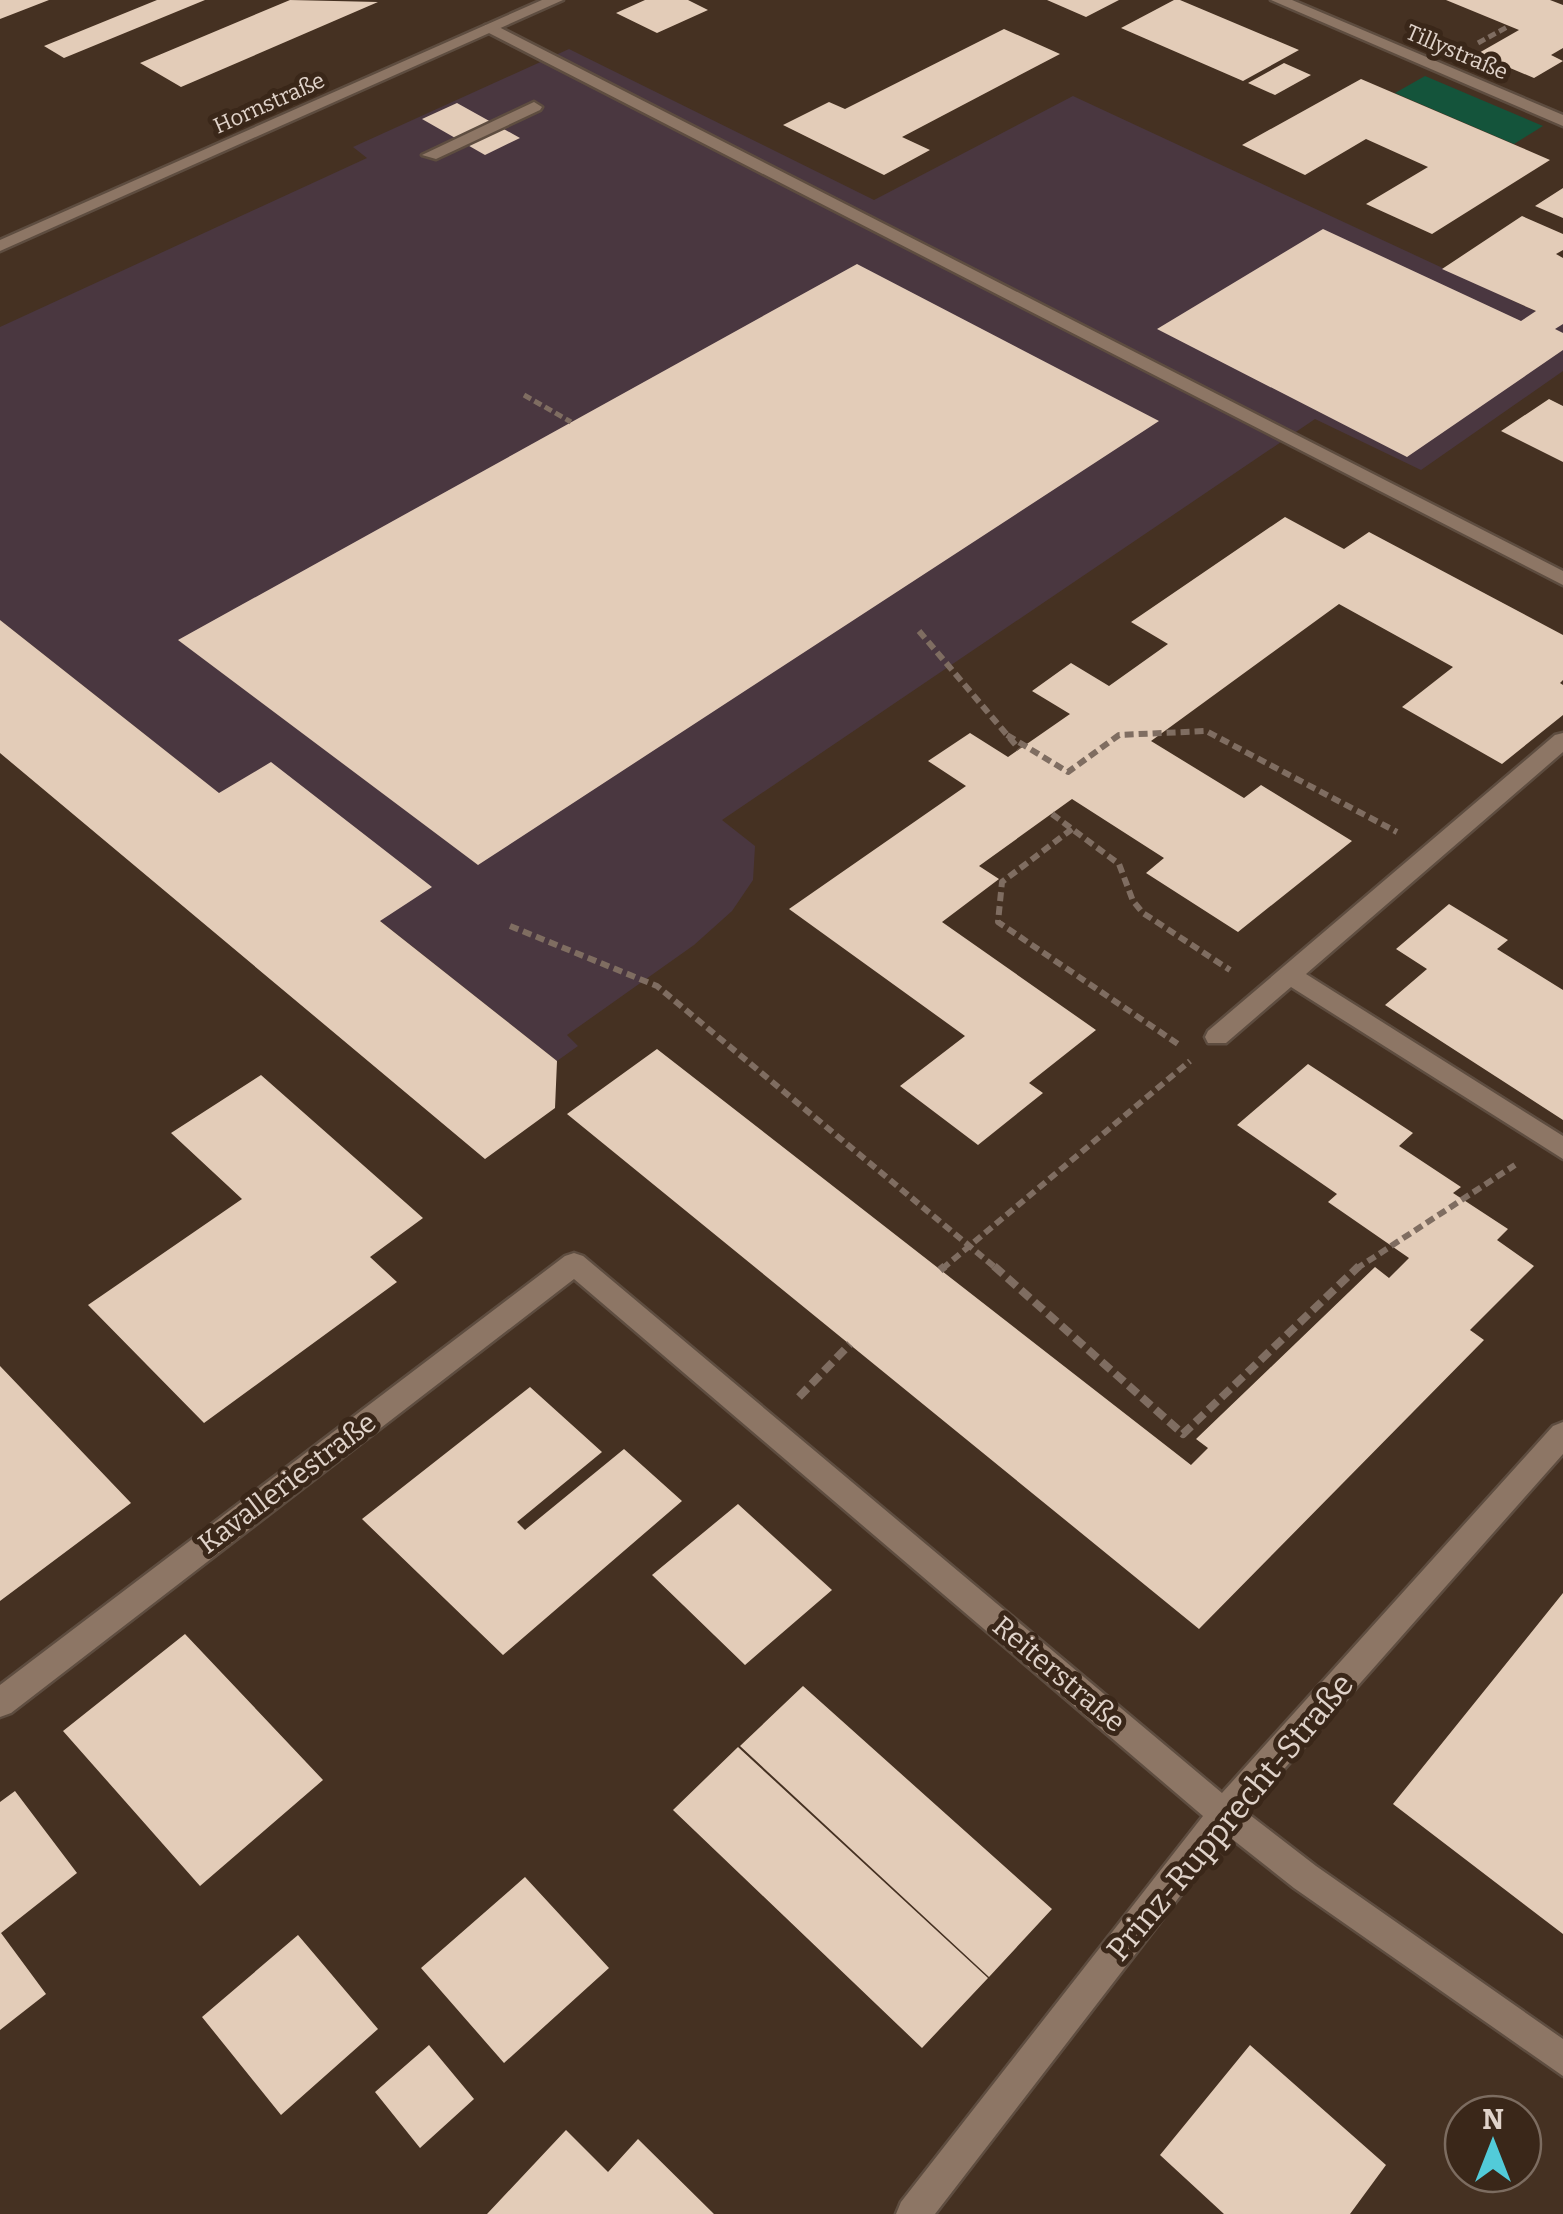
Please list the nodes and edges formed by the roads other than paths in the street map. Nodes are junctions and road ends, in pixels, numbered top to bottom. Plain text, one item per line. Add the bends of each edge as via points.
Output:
1 (555, 0) edge
2 (1279, 0) edge
3 (490, 28) junction
4 (534, 107) joint
5 (1563, 122) edge
6 (0, 246) edge
7 (1563, 579) edge
8 (1563, 740) edge
9 (1290, 975) junction
10 (1217, 1037) road end
11 (1557, 1146) edge
12 (574, 1264) joint
13 (1563, 1434) edge
14 (0, 1703) edge
15 (1224, 1814) junction
16 (1563, 2058) edge
17 (913, 2214) edge

1 - 3 street, Hornstraße
2 - 5 street, Tillystraße
3 - 6 street, Hornstraße
3 - 7 street
4 - 4 street via 430,155
8 - 9 street
9 - 10 street
9 - 11 street
12 - 14 street, Kavalleriestraße
12 - 15 street, Reiterstraße
13 - 15 street, Prinz-Rupprecht-Straße
15 - 16 street, Reiterstraße
15 - 17 street, Prinz-Rupprecht-Straße

